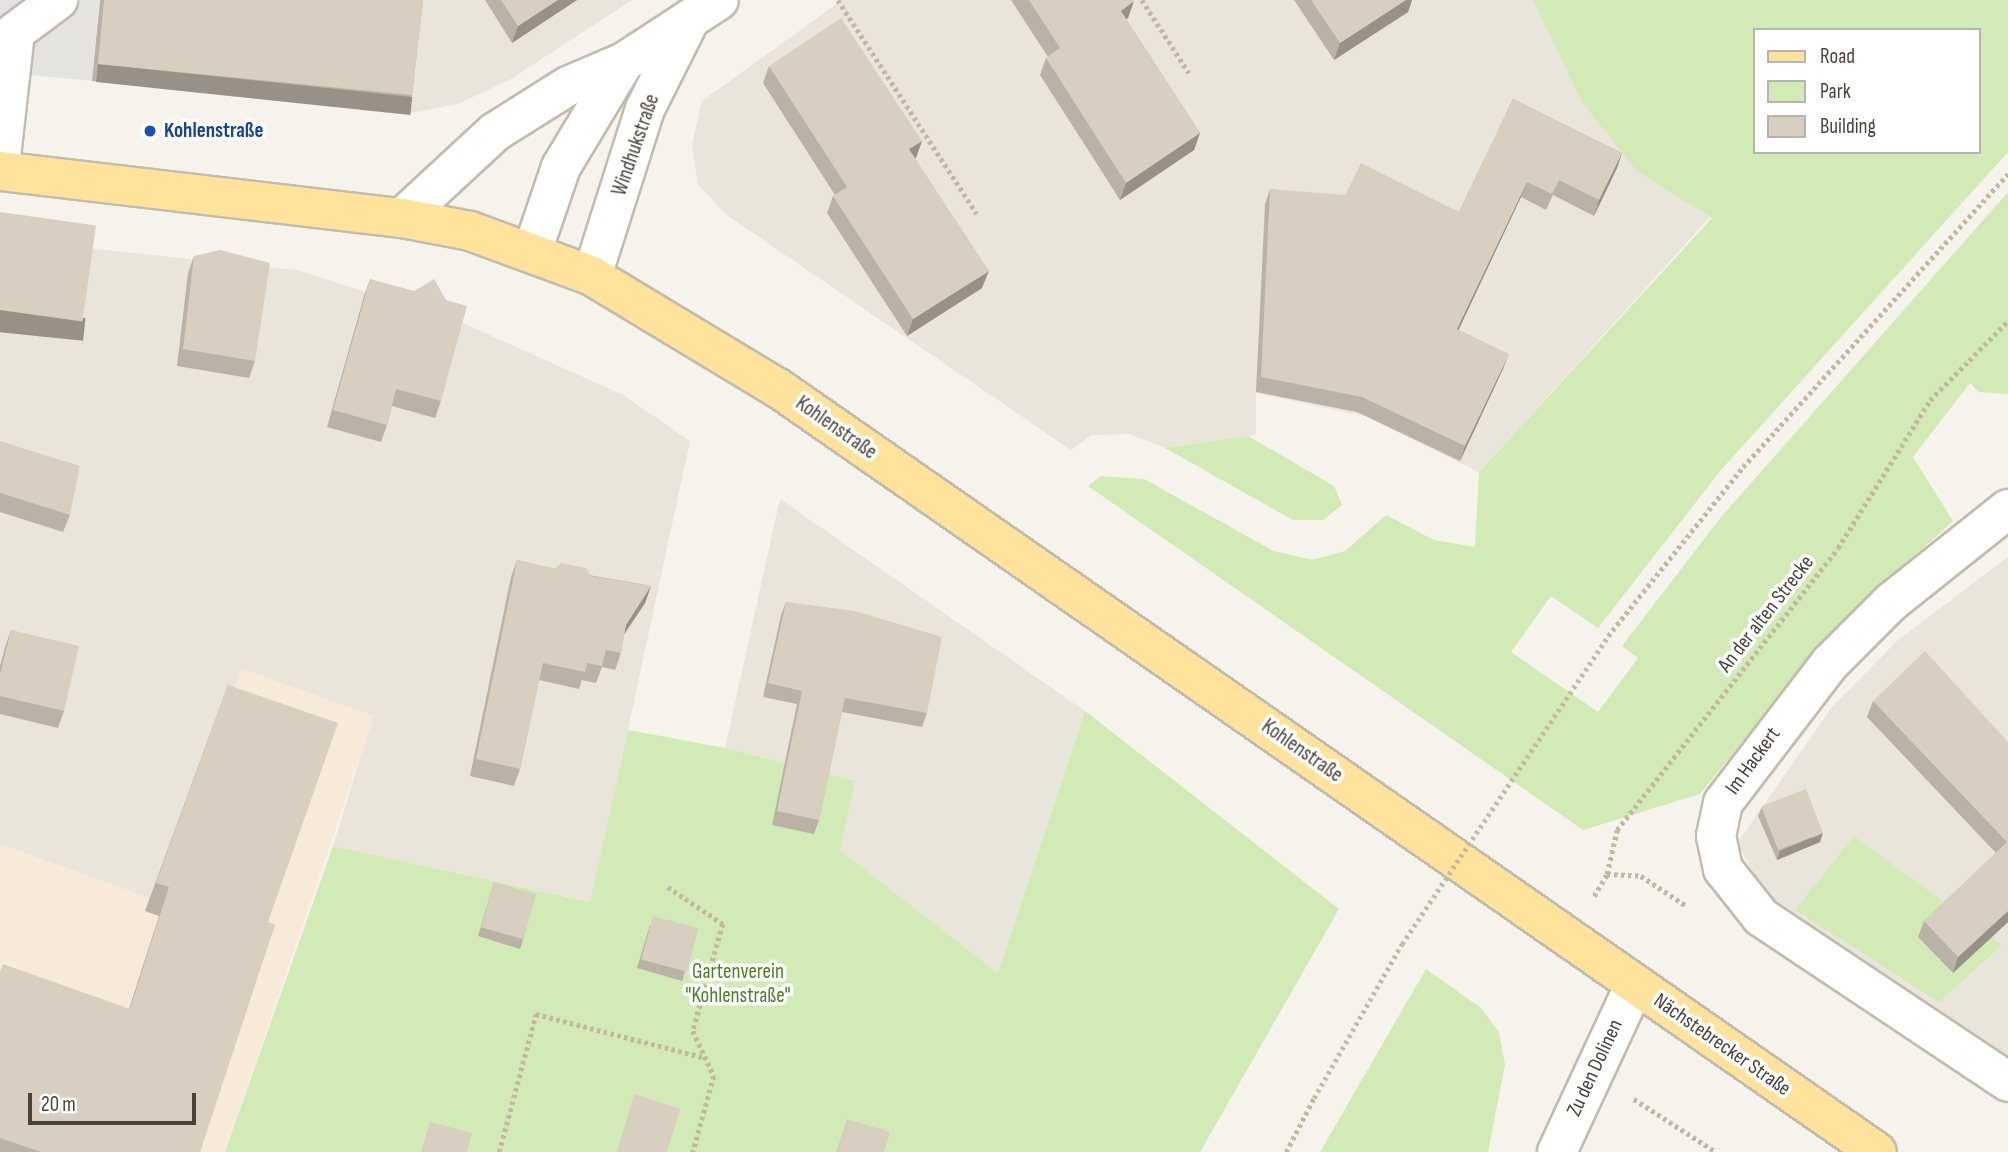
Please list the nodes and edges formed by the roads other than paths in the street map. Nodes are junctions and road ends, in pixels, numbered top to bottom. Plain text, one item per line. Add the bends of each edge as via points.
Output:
1 (58, 0) edge
2 (705, 9) edge
3 (624, 62) junction
4 (0, 169) edge
5 (402, 218) junction
6 (532, 251) junction
7 (592, 276) junction
8 (2008, 509) edge
9 (1567, 938) joint
10 (1635, 985) junction
11 (2008, 1082) edge
12 (1557, 1152) edge
13 (1877, 1152) edge

1 - 4 street via 15,32
2 - 3 street, Windhukstraße
2 - 7 street, Windhukstraße via 645,109
3 - 5 street, Windhukstraße via 568,86 495,132
3 - 6 street, Windhukstraße via 561,167
4 - 5 main road, Kohlenstraße
5 - 6 main road, Kohlenstraße
6 - 7 main road, Kohlenstraße
7 - 9 main road, Kohlenstraße via 778,388
8 - 11 street, Im Hackert via 1965,538 1830,663 1723,803 1716,836 1723,869 1761,917
9 - 10 main road, Nächstebrecker Straße
10 - 12 street, Zu den Dolinen
10 - 13 main road, Nächstebrecker Straße

